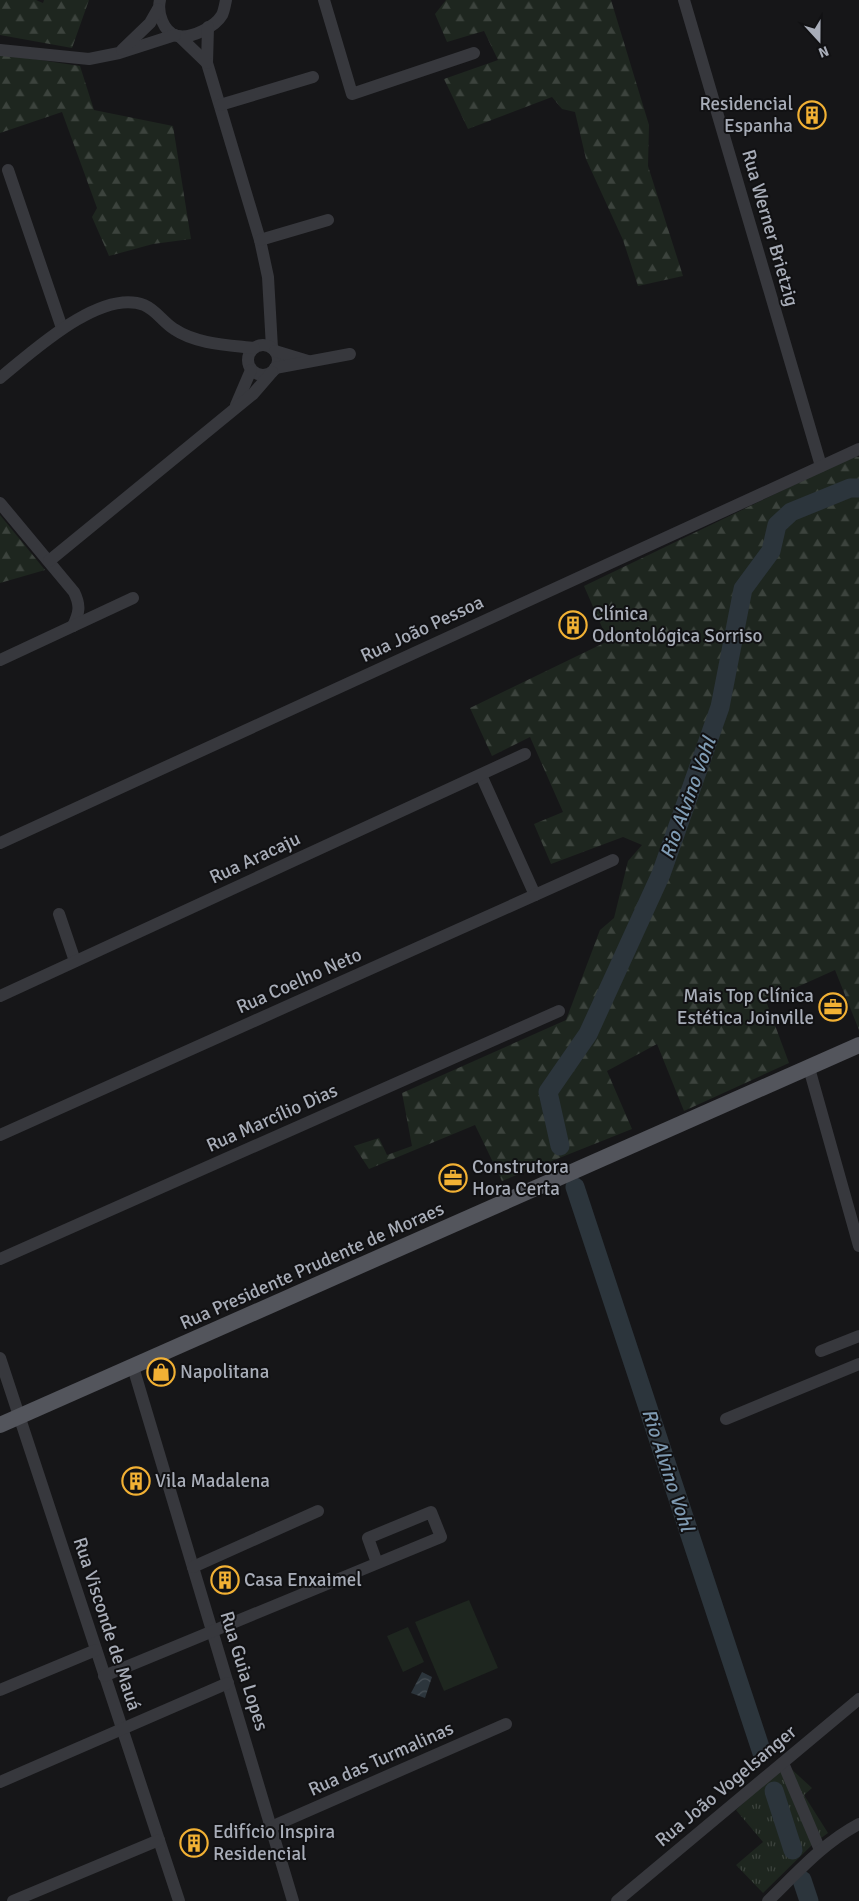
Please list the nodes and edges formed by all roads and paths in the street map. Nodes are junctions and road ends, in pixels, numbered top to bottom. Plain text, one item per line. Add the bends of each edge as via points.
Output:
1 (226, 0) edge
2 (324, 0) edge
3 (684, 0) edge
4 (159, 5) edge
5 (208, 27) junction
6 (177, 36) junction
7 (0, 50) edge
8 (119, 53) junction
9 (474, 53) dead end
10 (207, 63) junction
11 (313, 77) dead end
12 (220, 105) junction
13 (8, 170) dead end
14 (328, 220) dead end
15 (260, 240) junction
16 (62, 328) junction
17 (221, 344) junction
18 (265, 348) junction
19 (350, 354) dead end
20 (312, 363) junction
21 (249, 365) junction
22 (274, 370) junction
23 (0, 378) edge
24 (235, 407) junction
25 (859, 449) edge
26 (821, 466) junction
27 (0, 503) edge
28 (49, 561) junction
29 (133, 598) dead end
30 (73, 626) junction
31 (0, 660) edge
32 (525, 754) dead end
33 (480, 775) junction
34 (0, 844) edge
35 (613, 860) dead end
36 (535, 895) junction
37 (59, 914) dead end
38 (75, 961) junction
39 (0, 996) edge
40 (559, 1011) dead end
41 (859, 1046) edge
42 (809, 1068) junction
43 (0, 1136) edge
44 (859, 1246) edge
45 (0, 1259) edge
46 (859, 1336) edge
47 (821, 1351) dead end
48 (0, 1358) edge
49 (859, 1364) edge
50 (133, 1367) junction
51 (19, 1417) junction
52 (726, 1419) dead end
53 (0, 1425) edge
54 (318, 1511) dead end
55 (378, 1563) junction
56 (193, 1567) junction
57 (212, 1631) junction
58 (96, 1650) junction
59 (104, 1676) junction
60 (228, 1683) junction
61 (0, 1690) edge
62 (859, 1699) edge
63 (506, 1724) dead end
64 (122, 1729) junction
65 (783, 1762) junction
66 (0, 1782) edge
67 (859, 1824) edge
68 (271, 1827) junction
69 (159, 1840) junction
70 (820, 1850) junction
71 (13, 1901) edge
72 (179, 1901) edge
73 (293, 1901) edge
74 (617, 1901) edge
75 (768, 1901) edge

1 - 5 street via 222,14
2 - 9 street via 352,94
3 - 26 street, Rua Werner Brietzig
4 - 6 street via 167,27
4 - 8 street via 150,23
5 - 6 street
5 - 10 street
6 - 8 street
6 - 10 street
7 - 8 street via 78,59
10 - 12 street
11 - 12 street
12 - 15 street
13 - 16 street
14 - 15 street
15 - 18 street via 268,277 270,311
16 - 17 street via 101,309 135,303 153,310 190,337
16 - 23 street
17 - 18 street
17 - 21 street
18 - 20 street
18 - 21 street
18 - 22 street via 278,359
19 - 20 street
20 - 22 street
21 - 22 street via 259,375
21 - 24 street
22 - 24 street via 253,394
24 - 28 street
25 - 26 street, Rua João Pessoa
26 - 34 street, Rua João Pessoa
27 - 28 street
28 - 30 street via 79,601 80,610
29 - 30 street
30 - 31 street
32 - 33 street, Rua Aracaju
33 - 36 street
33 - 38 street, Rua Aracaju
35 - 36 street, Rua Coelho Neto
36 - 43 street, Rua Coelho Neto
37 - 38 street
38 - 39 street, Rua Aracaju
40 - 45 street, Rua Marcílio Dias
41 - 42 main road, Rua Presidente Prudente de Moraes
42 - 44 street
42 - 50 main road, Rua Presidente Prudente de Moraes
46 - 47 street
48 - 51 street, Rua Visconde de Mauá
49 - 52 street
50 - 51 main road, Rua Presidente Prudente de Moraes
50 - 56 street, Rua Guia Lopes
51 - 53 main road, Rua Presidente Prudente de Moraes
51 - 58 street, Rua Visconde de Mauá
54 - 56 street
55 - 55 street via 440,1537 431,1512 368,1538
55 - 57 street
56 - 57 street, Rua Guia Lopes
57 - 59 street
57 - 60 street, Rua Guia Lopes
58 - 59 street, Rua Visconde de Mauá
58 - 61 street
59 - 64 street, Rua Visconde de Mauá
60 - 64 street
60 - 68 street, Rua Guia Lopes
62 - 65 street, Rua João Vogelsanger
63 - 68 street, Rua das Turmalinas
64 - 66 street
64 - 69 street, Rua Visconde de Mauá
65 - 70 street
65 - 74 street, Rua João Vogelsanger
67 - 70 street
68 - 73 street, Rua Guia Lopes
69 - 71 street
69 - 72 street, Rua Visconde de Mauá
70 - 75 street

